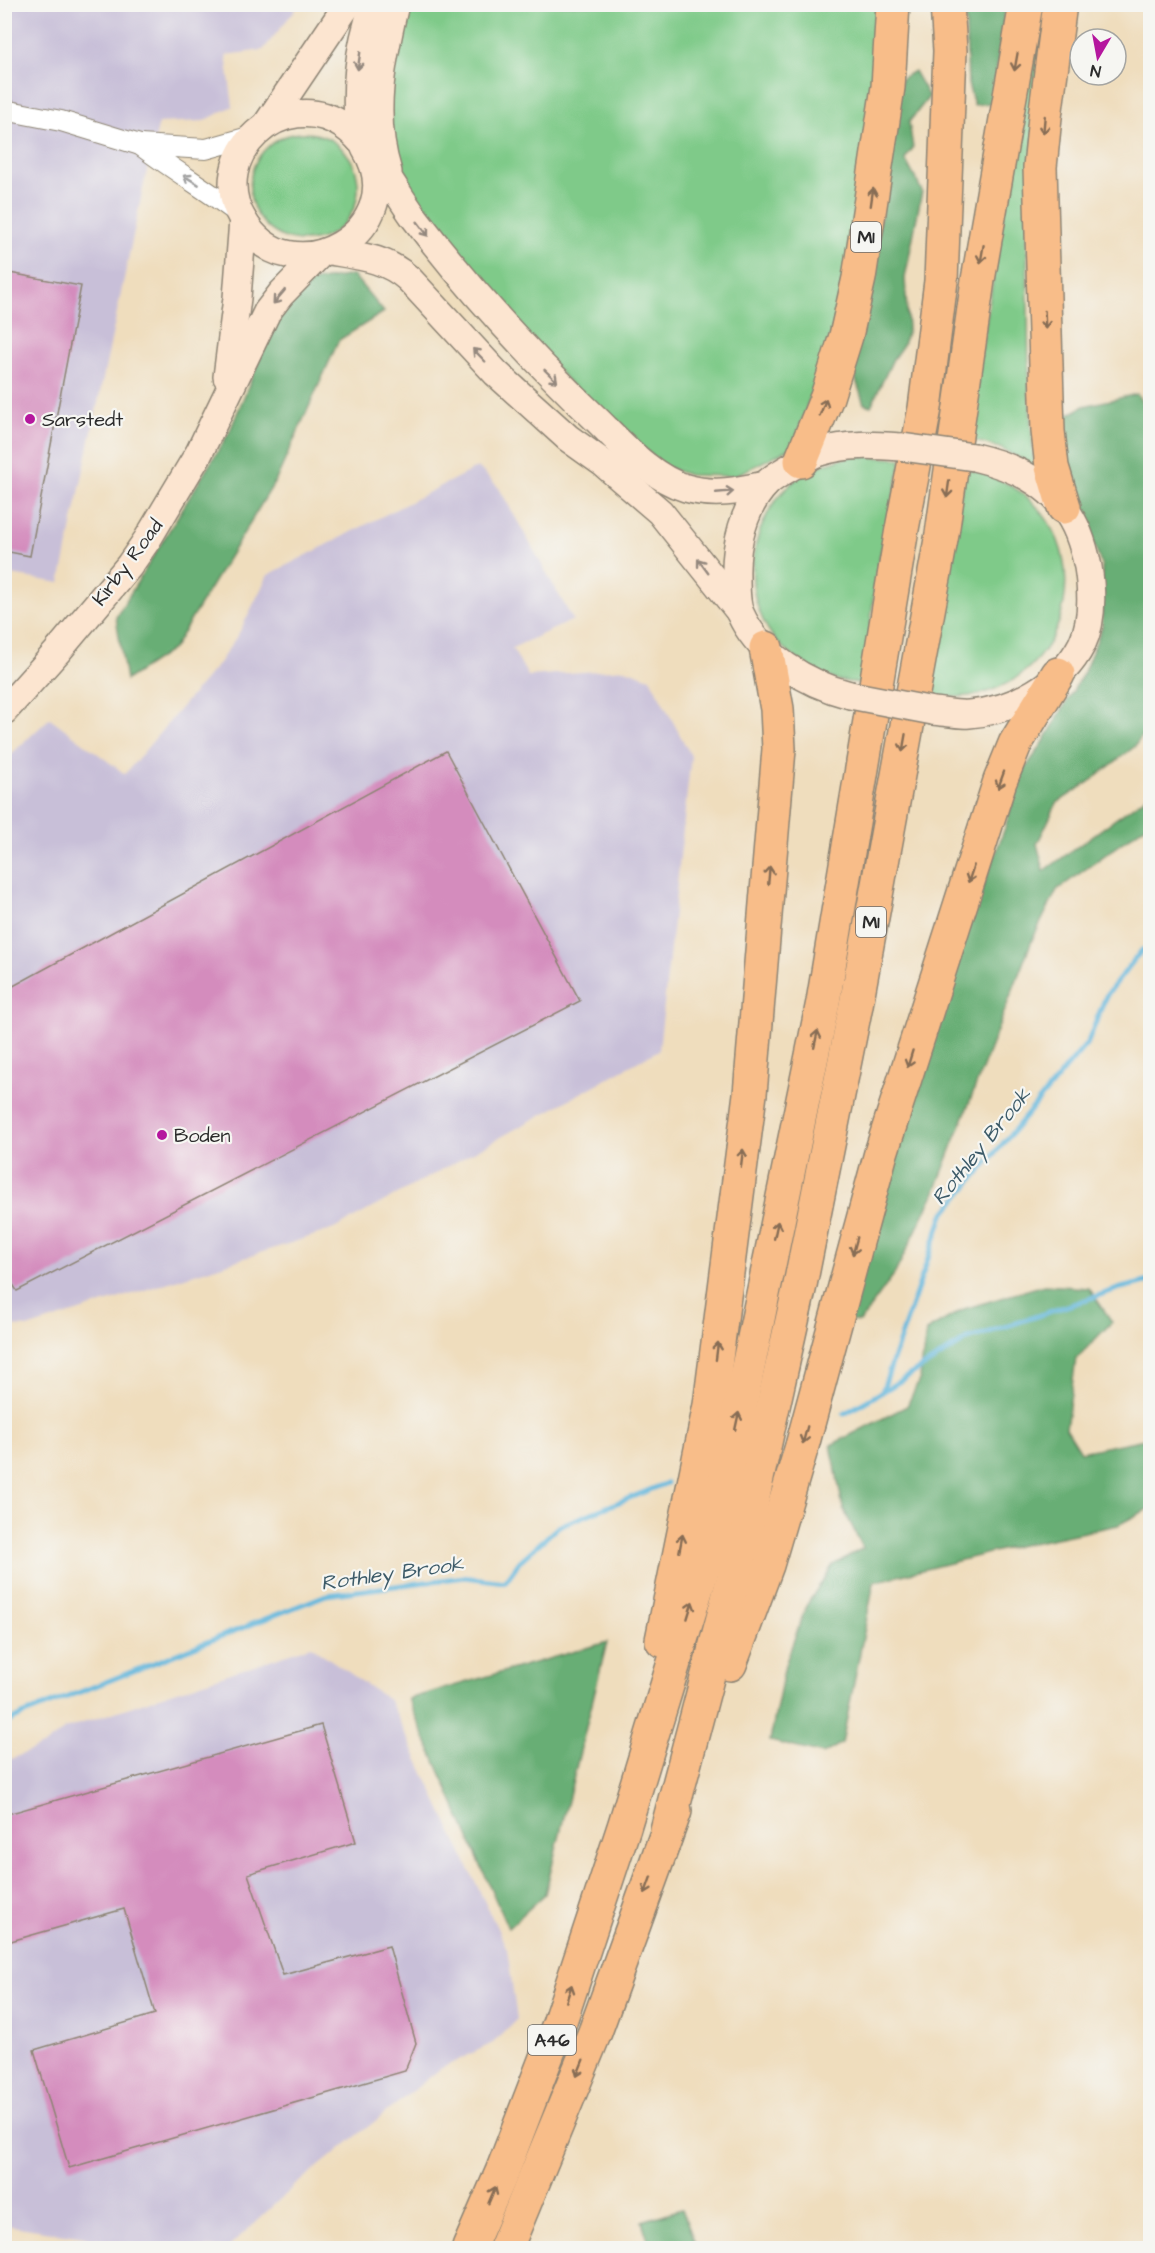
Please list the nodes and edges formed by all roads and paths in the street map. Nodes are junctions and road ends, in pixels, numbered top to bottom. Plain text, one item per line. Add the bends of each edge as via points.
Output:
1 (348, 4) edge
2 (374, 4) edge
3 (395, 4) edge
4 (893, 4) edge
5 (947, 4) edge
6 (1026, 4) edge
7 (1060, 4) edge
8 (4, 110) edge
9 (260, 130) junction
10 (362, 143) junction
11 (140, 145) junction
12 (391, 180) junction
13 (241, 217) junction
14 (325, 253) junction
15 (225, 397) junction
16 (801, 461) junction
17 (765, 485) junction
18 (1064, 507) junction
19 (739, 611) junction
20 (766, 648) junction
21 (1058, 674) junction
22 (4, 711) edge
23 (624, 1827) junction
24 (668, 1830) junction
25 (469, 2248) edge
26 (506, 2248) edge

1 - 9 main road
2 -> 10 main road via 357,79
3 - 12 main road via 378,100 383,155
16 -> 4 highway, M1 via 827,397 859,278 888,87
23 -> 5 highway, M1 via 715,1528 823,1002 925,408 940,293 949,62
6 -> 24 highway, M1 via 978,280 942,534 854,1017 742,1546
7 -> 18 highway via 1041,167 1048,431 1052,467
8 - 11 street via 61,121
9 - 10 main road via 285,116 315,115 335,120
9 - 11 street via 206,149
9 - 13 main road via 241,153 234,173 234,194
10 - 12 main road
10 - 14 main road via 375,177 373,206 355,235
13 -> 11 street
12 -> 17 main road via 444,256 502,325 635,455 671,482 696,490 718,493
13 - 14 main road via 254,235 270,247 288,254
13 - 15 main road, Kirby Road via 237,298
14 -> 15 main road, Kirby Road via 297,277 267,312
19 -> 14 main road via 660,512 520,396 398,269 383,261
15 - 22 main road, Kirby Road via 199,453 129,566
16 - 17 main road
16 - 18 main road, bridge via 818,452 865,444 974,457 1018,471
17 - 19 main road via 745,519 736,550
18 - 21 main road via 1085,554 1091,604 1082,643
19 - 20 main road
20 - 21 main road, bridge via 789,669 831,691 961,714 997,710 1038,691
23 -> 20 highway via 710,1406 750,1095 779,749 777,709
21 -> 24 highway via 1016,744 1000,781 881,1153 767,1565
25 -> 23 highway, A46 via 559,2024
24 -> 26 highway, A46 via 595,2032

